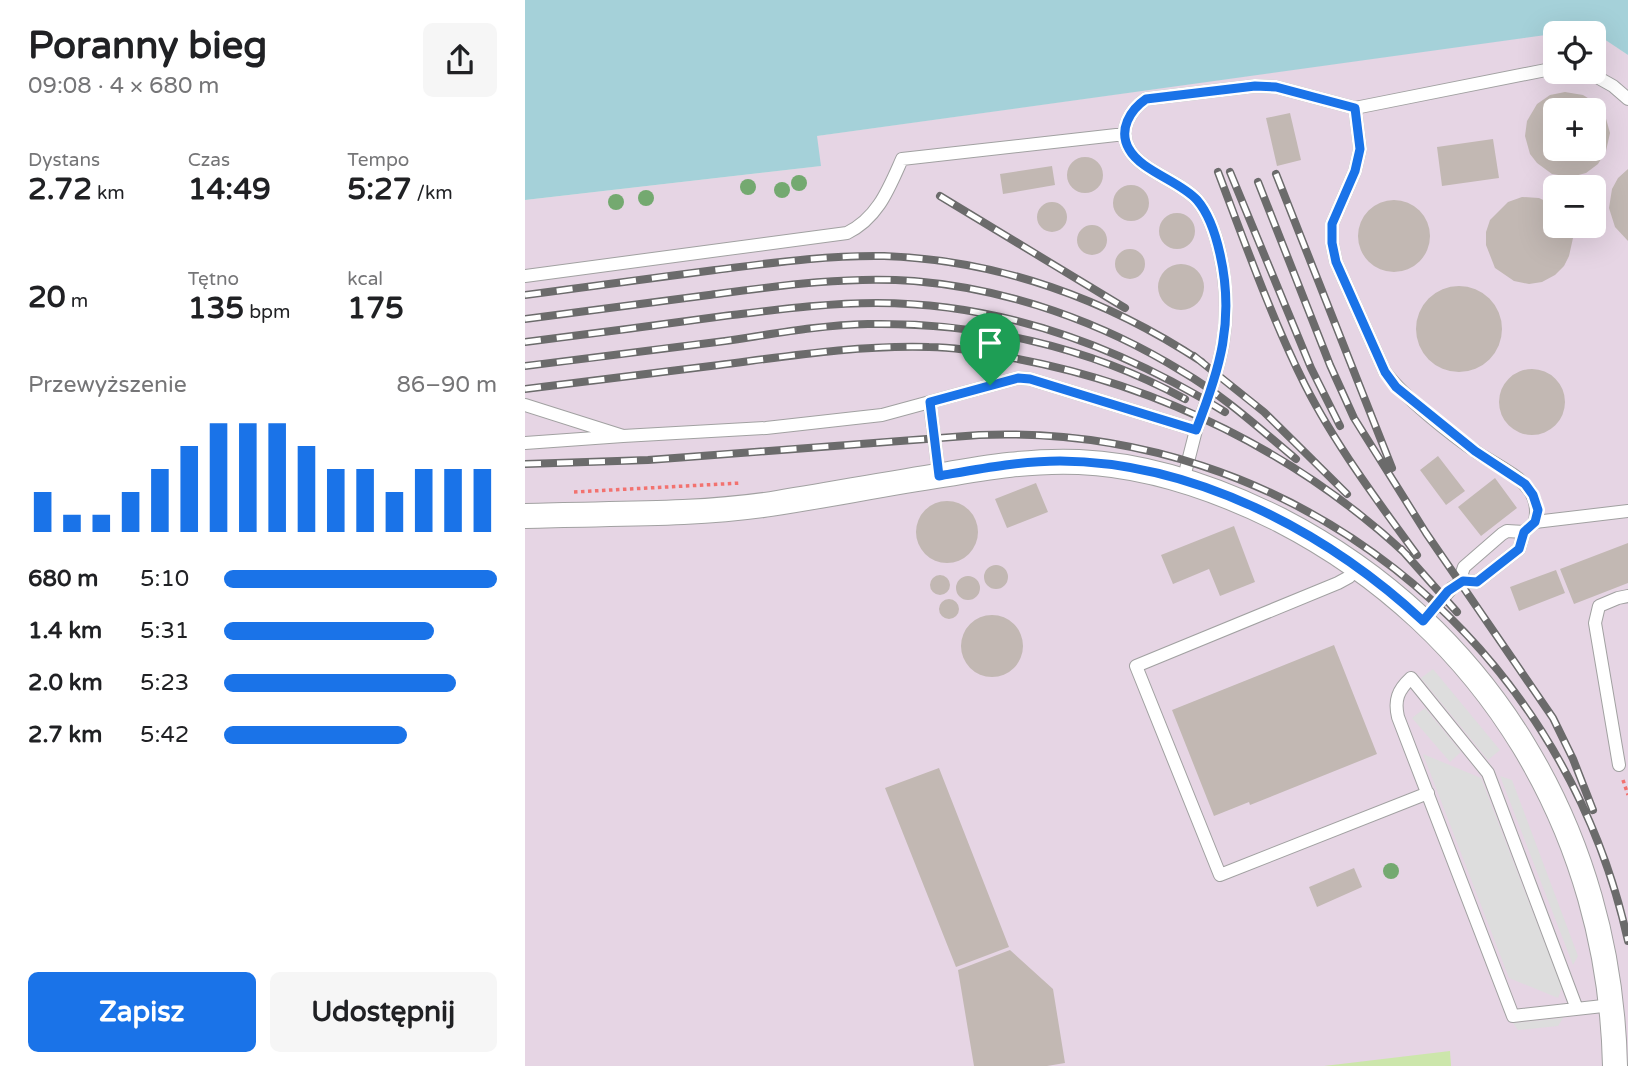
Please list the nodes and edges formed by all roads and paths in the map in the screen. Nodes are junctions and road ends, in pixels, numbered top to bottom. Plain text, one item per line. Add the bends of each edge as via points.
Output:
1 (1543, 71) edge
2 (1606, 82) edge
3 (1628, 99) edge
4 (1355, 108) junction
5 (1125, 134) junction
6 (525, 276) edge
7 (930, 402) junction
8 (525, 405) edge
9 (1196, 430) junction
10 (622, 436) junction
11 (525, 443) edge
12 (939, 476) junction
13 (1183, 481) junction
14 (751, 482) dead end
15 (569, 495) dead end
16 (1628, 512) edge
17 (525, 516) edge
18 (1535, 522) junction
19 (1524, 532) junction
20 (1358, 567) junction
21 (1463, 581) junction
22 (1628, 596) edge
23 (1423, 621) junction
24 (1619, 765) dead end
25 (1428, 793) junction
26 (1612, 1005) junction
27 (1577, 1009) junction
28 (1615, 1066) edge

1 - 4 lane
2 - 3 lane
4 - 5 lane via 1276,87 1255,86 1146,99 1127,119
4 - 18 lane via 1360,149 1332,224 1336,262 1396,387 1475,451 1525,484 1538,510
5 - 6 lane via 902,159 881,204 847,233
5 - 9 lane via 1129,149 1140,161 1199,202 1209,218 1226,278 1225,339
7 - 9 lane via 1018,378 1030,379
7 - 10 lane via 882,415 767,428
7 - 12 lane
8 - 10 lane
9 - 13 lane
10 - 11 lane
12 - 13 street via 1060,461 1127,467
12 - 17 street via 742,507
13 - 20 street via 1269,515
14 - 15 path via 578,490
16 - 18 lane
18 - 19 lane
19 - 21 lane via 1519,549 1477,582
19 - 21 lane via 1502,534 1464,566
20 - 23 street
20 - 25 lane via 1338,583 1136,666 1220,875
21 - 23 lane via 1445,594
22 - 24 lane via 1599,606 1595,623
23 - 26 street via 1493,698 1556,804 1594,906
25 - 27 lane via 1513,1016
25 - 27 lane via 1397,710 1398,692 1411,678 1488,773
26 - 27 lane
26 - 28 street

